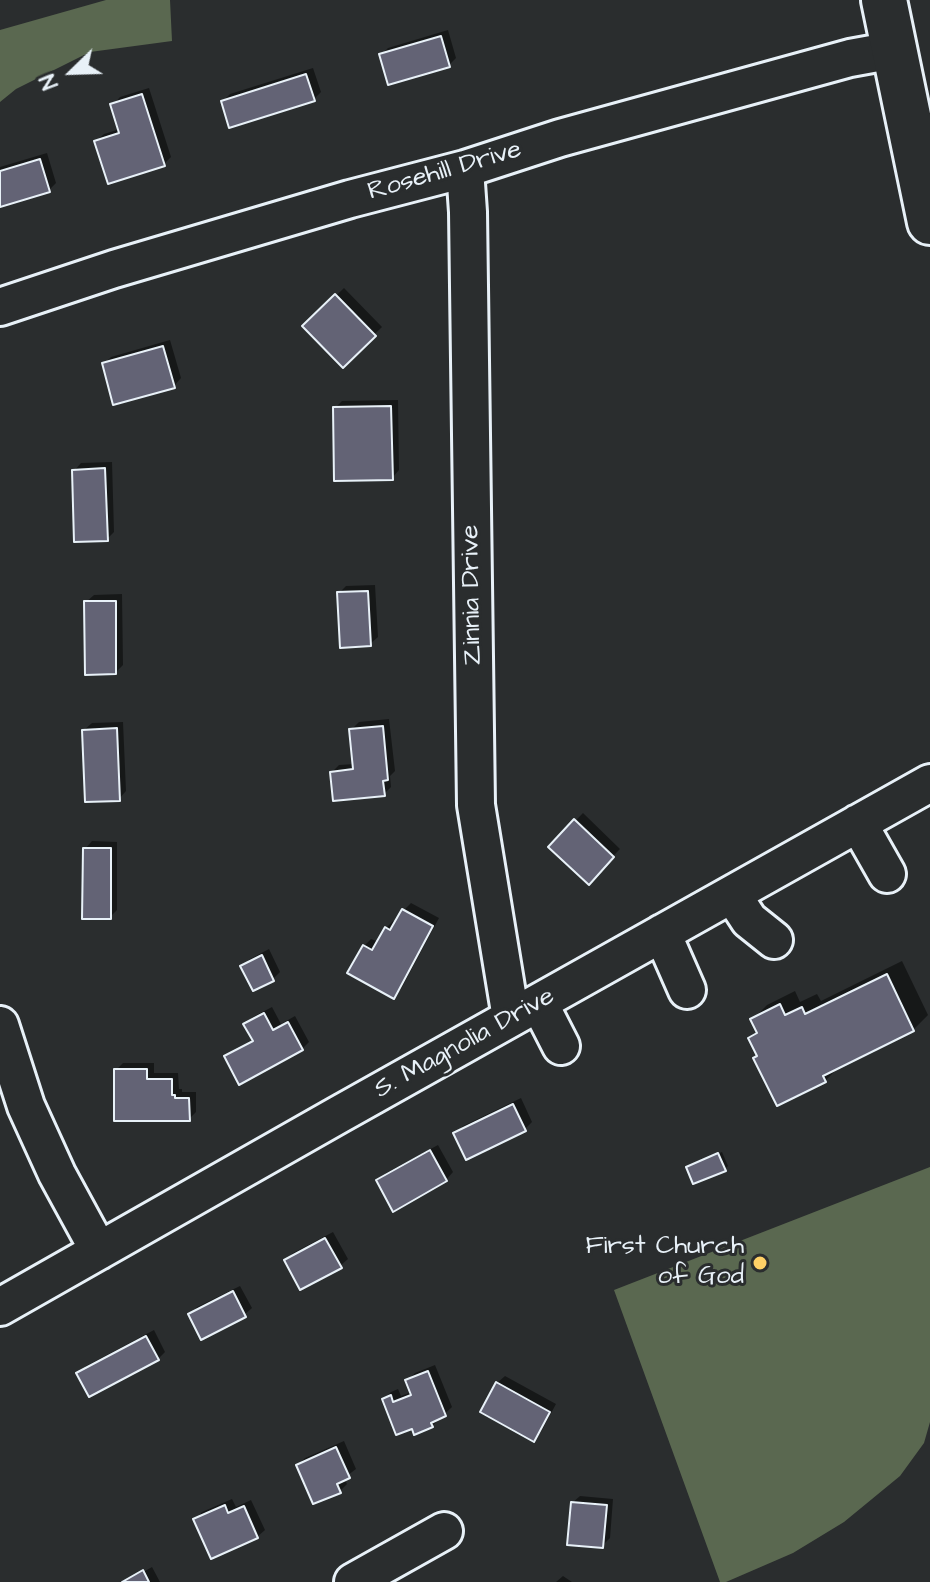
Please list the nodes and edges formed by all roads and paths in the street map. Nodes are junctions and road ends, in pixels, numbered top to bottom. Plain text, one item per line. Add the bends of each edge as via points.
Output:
1 (884, 0) edge
2 (894, 50) junction
3 (465, 169) junction
4 (930, 222) edge
5 (0, 307) edge
6 (930, 783) edge
7 (858, 823) junction
8 (887, 874) dead end
9 (732, 894) junction
10 (662, 933) junction
11 (774, 940) dead end
12 (687, 990) dead end
13 (525, 1011) junction
14 (0, 1025) edge
15 (561, 1046) dead end
16 (99, 1251) junction
17 (0, 1307) edge
18 (444, 1531) dead end
19 (353, 1582) edge

1 - 2 main road
2 - 3 street, Rosehill Drive via 560,138
2 - 4 main road
3 - 5 street, Rosehill Drive
3 - 13 street, Zinnia Drive via 476,805
6 - 7 street, S. Magnolia Drive
7 - 8 street
7 - 9 street, S. Magnolia Drive
9 - 10 street, S. Magnolia Drive
9 - 11 street via 749,920
10 - 12 street
10 - 13 street, S. Magnolia Drive
13 - 15 street, Zinnia Drive
13 - 16 street, S. Magnolia Drive
14 - 16 street via 26,1106
16 - 17 street, S. Magnolia Drive
18 - 19 street

